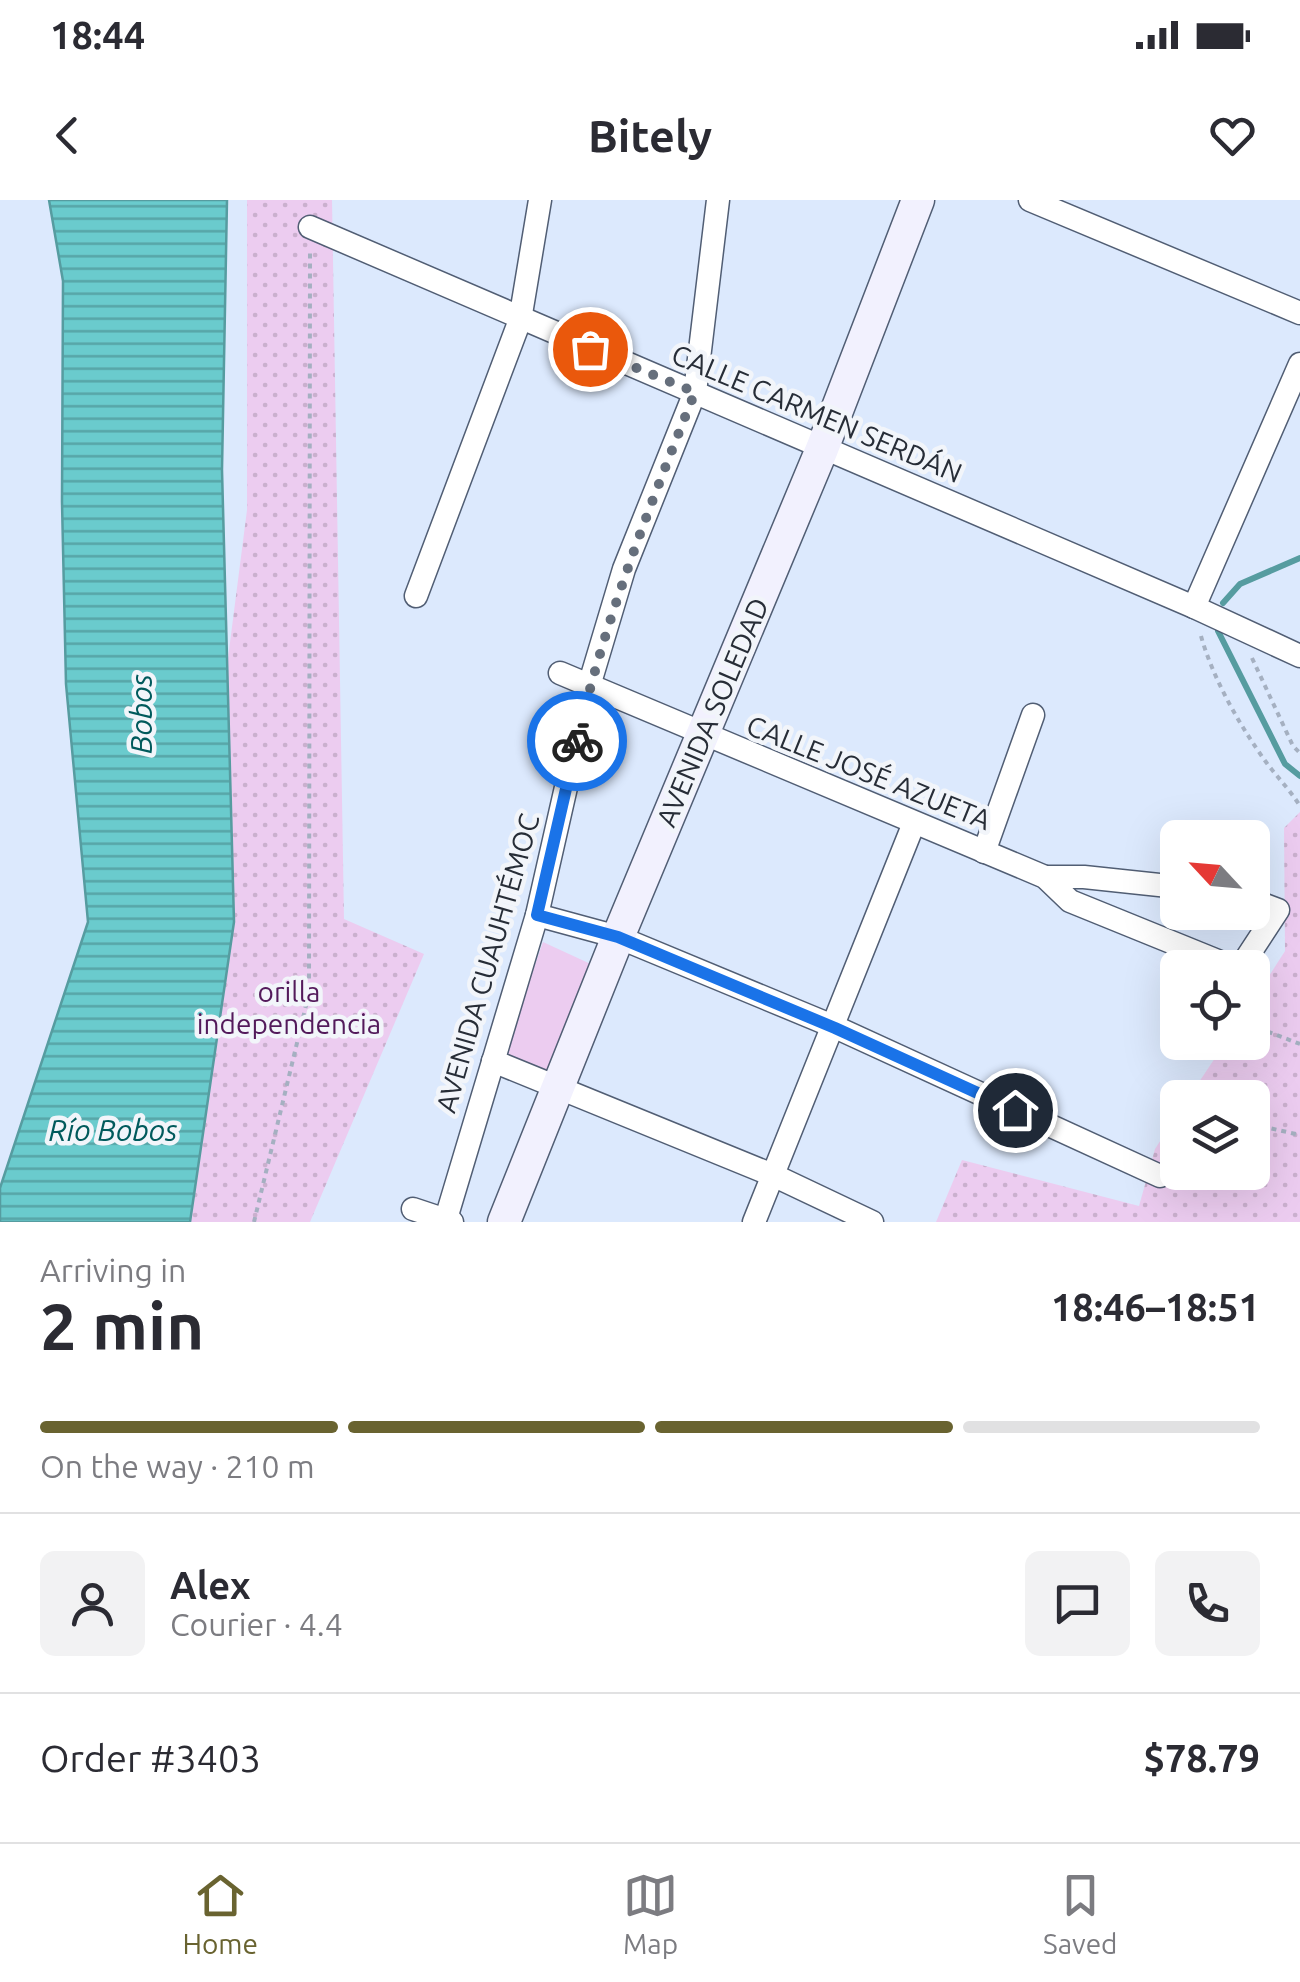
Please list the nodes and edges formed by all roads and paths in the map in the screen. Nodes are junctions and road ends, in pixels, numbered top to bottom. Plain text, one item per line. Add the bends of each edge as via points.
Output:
1 (540, 200) edge
2 (718, 200) edge
3 (918, 200) edge
4 (1030, 200) edge
5 (310, 227) joint
6 (1300, 312) edge
7 (520, 320) junction
8 (1300, 364) edge
9 (695, 392) junction
10 (822, 449) junction
11 (416, 596) dead end
12 (1194, 607) junction
13 (1252, 633) junction
14 (1300, 656) edge
15 (560, 673) dead end
16 (589, 686) junction
17 (1033, 715) dead end
18 (703, 735) junction
19 (1300, 753) edge
20 (1300, 806) edge
21 (914, 823) junction
22 (984, 852) junction
23 (1045, 878) junction
24 (1160, 885) edge
25 (537, 915) junction
26 (618, 937) junction
27 (1192, 950) edge
28 (835, 1028) junction
29 (1270, 1032) edge
30 (1300, 1044) edge
31 (492, 1061) junction
32 (558, 1089) junction
33 (1270, 1128) edge
34 (1300, 1135) edge
35 (775, 1176) junction
36 (1160, 1176) dead end
37 (413, 1209) dead end
38 (447, 1221) edge
39 (254, 1222) edge
40 (504, 1222) edge
41 (754, 1222) edge
42 (872, 1222) edge

1 - 7 street
2 - 9 street, AVENIDA CUAUHTÉMOC
3 - 10 main road, AVENIDA SOLEDAD
4 - 6 street
5 - 7 street, CALLE CARMEN SERDÁN
5 - 39 path via 309,993
7 - 9 street, CALLE CARMEN SERDÁN
7 - 11 street
8 - 12 street
9 - 10 street, CALLE CARMEN SERDÁN
9 - 16 street, AVENIDA CUAUHTÉMOC via 624,569
10 - 12 street, CALLE CARMEN SERDÁN
10 - 18 main road, AVENIDA SOLEDAD
12 - 13 street, CALLE CARMEN SERDÁN
12 - 20 path via 1205,651 1237,715
13 - 14 street, CALLE CARMEN SERDÁN
13 - 19 path via 1252,662
15 - 16 street, CALLE JOSÉ AZUETA
16 - 18 street, CALLE JOSÉ AZUETA
16 - 25 street, AVENIDA CUAUHTÉMOC
17 - 22 street
18 - 21 street, CALLE JOSÉ AZUETA
18 - 26 main road, AVENIDA SOLEDAD
21 - 22 street, CALLE JOSÉ AZUETA
21 - 28 street
22 - 23 street, CALLE JOSÉ AZUETA
23 - 24 street, CALLE JOSÉ AZUETA
23 - 27 street, CALLE JOSÉ AZUETA via 1070,901
25 - 26 street
25 - 31 street, AVENIDA CUAUHTÉMOC
26 - 28 street
26 - 32 main road, AVENIDA SOLEDAD
28 - 35 street
28 - 36 street
29 - 30 path
31 - 32 street
31 - 38 street, AVENIDA CUAUHTÉMOC
32 - 35 street
32 - 40 main road, AVENIDA SOLEDAD
33 - 34 path
35 - 41 street
35 - 42 street
37 - 38 street

